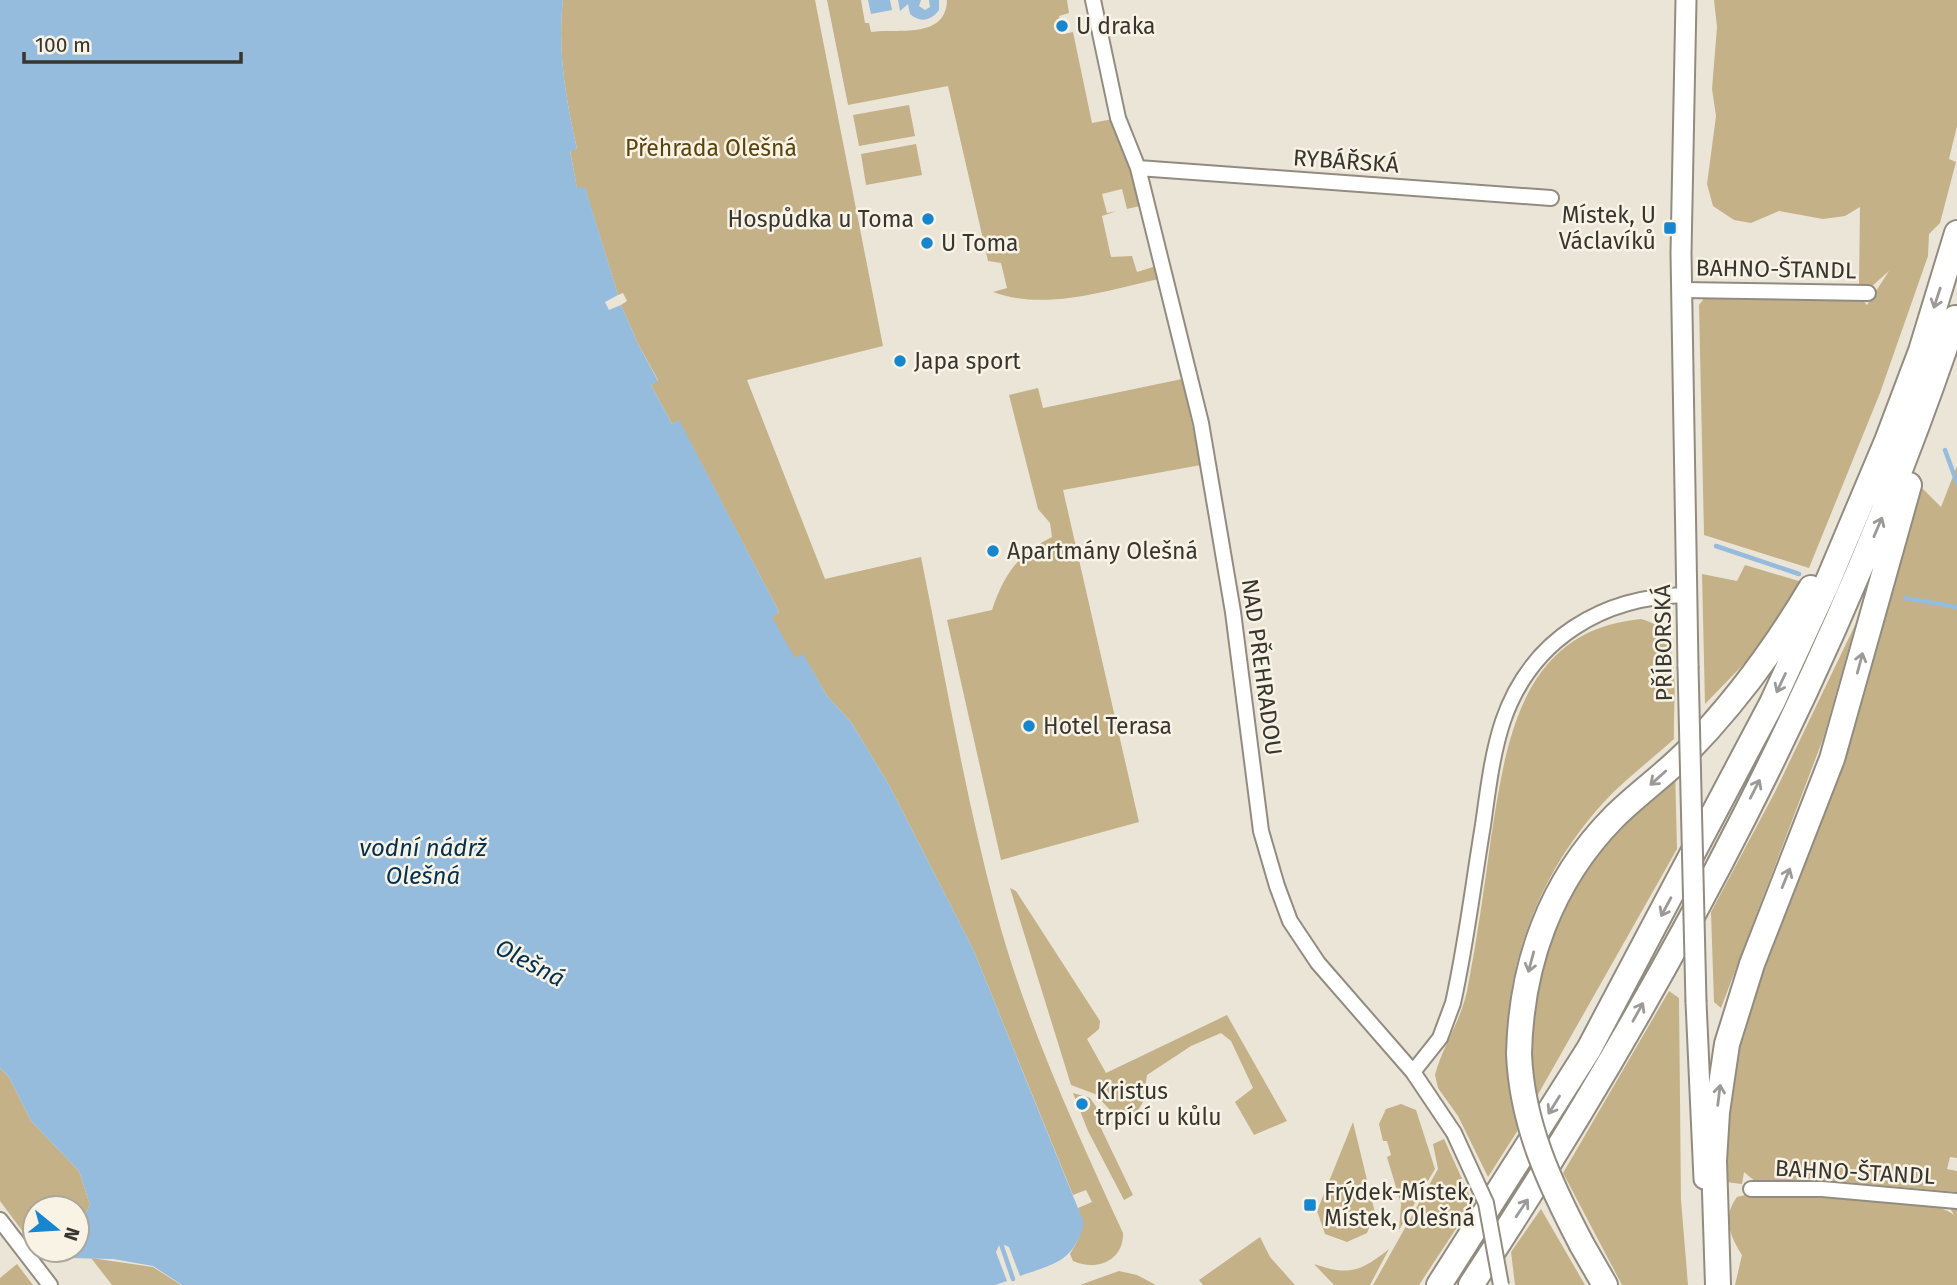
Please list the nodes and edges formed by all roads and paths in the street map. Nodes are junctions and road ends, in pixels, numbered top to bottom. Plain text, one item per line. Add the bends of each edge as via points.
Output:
1 (1093, 0) edge
2 (1686, 0) edge
3 (1138, 168) junction
4 (1551, 198) dead end
5 (1957, 233) edge
6 (1683, 290) junction
7 (1868, 293) dead end
8 (1956, 315) edge
9 (1887, 441) junction
10 (1687, 595) junction
11 (1413, 1072) junction
12 (1751, 1189) dead end
13 (1957, 1200) edge
14 (0, 1220) edge
15 (50, 1285) edge
16 (1439, 1285) edge
17 (1471, 1285) edge
18 (1501, 1285) edge
19 (1605, 1285) edge
20 (1711, 1285) edge
21 (1718, 1285) edge

1 - 3 street, NAD PŘEHRADOU via 1118,118
2 - 6 main road, PŘÍBORSKÁ
3 - 4 street, RYBÁŘSKÁ
3 - 11 street, NAD PŘEHRADOU via 1203,435 1233,612 1261,831 1277,886 1290,921 1318,963
5 -> 9 highway via 1921,351
6 - 7 street, BAHNO-ŠTANDL
6 - 10 main road, PŘÍBORSKÁ
17 -> 8 highway via 1612,1061 1776,748 1885,509
21 -> 8 highway via 1714,1161 1727,1044 1752,964 1832,759
9 -> 16 highway via 1772,702 1666,907 1589,1049
9 -> 19 highway, bridge via 1828,560 1752,676 1684,755 1597,836 1566,879 1542,926 1527,976 1519,1054 1522,1094 1548,1178
10 - 11 street via 1638,599 1575,625 1550,645 1520,684 1497,746 1453,1003 1440,1038
10 - 20 main road, PŘÍBORSKÁ, bridge via 1700,1128
11 - 18 street, NAD PŘEHRADOU, bridge via 1454,1133 1486,1203
12 - 13 street, BAHNO-ŠTANDL via 1822,1189
14 - 15 street

